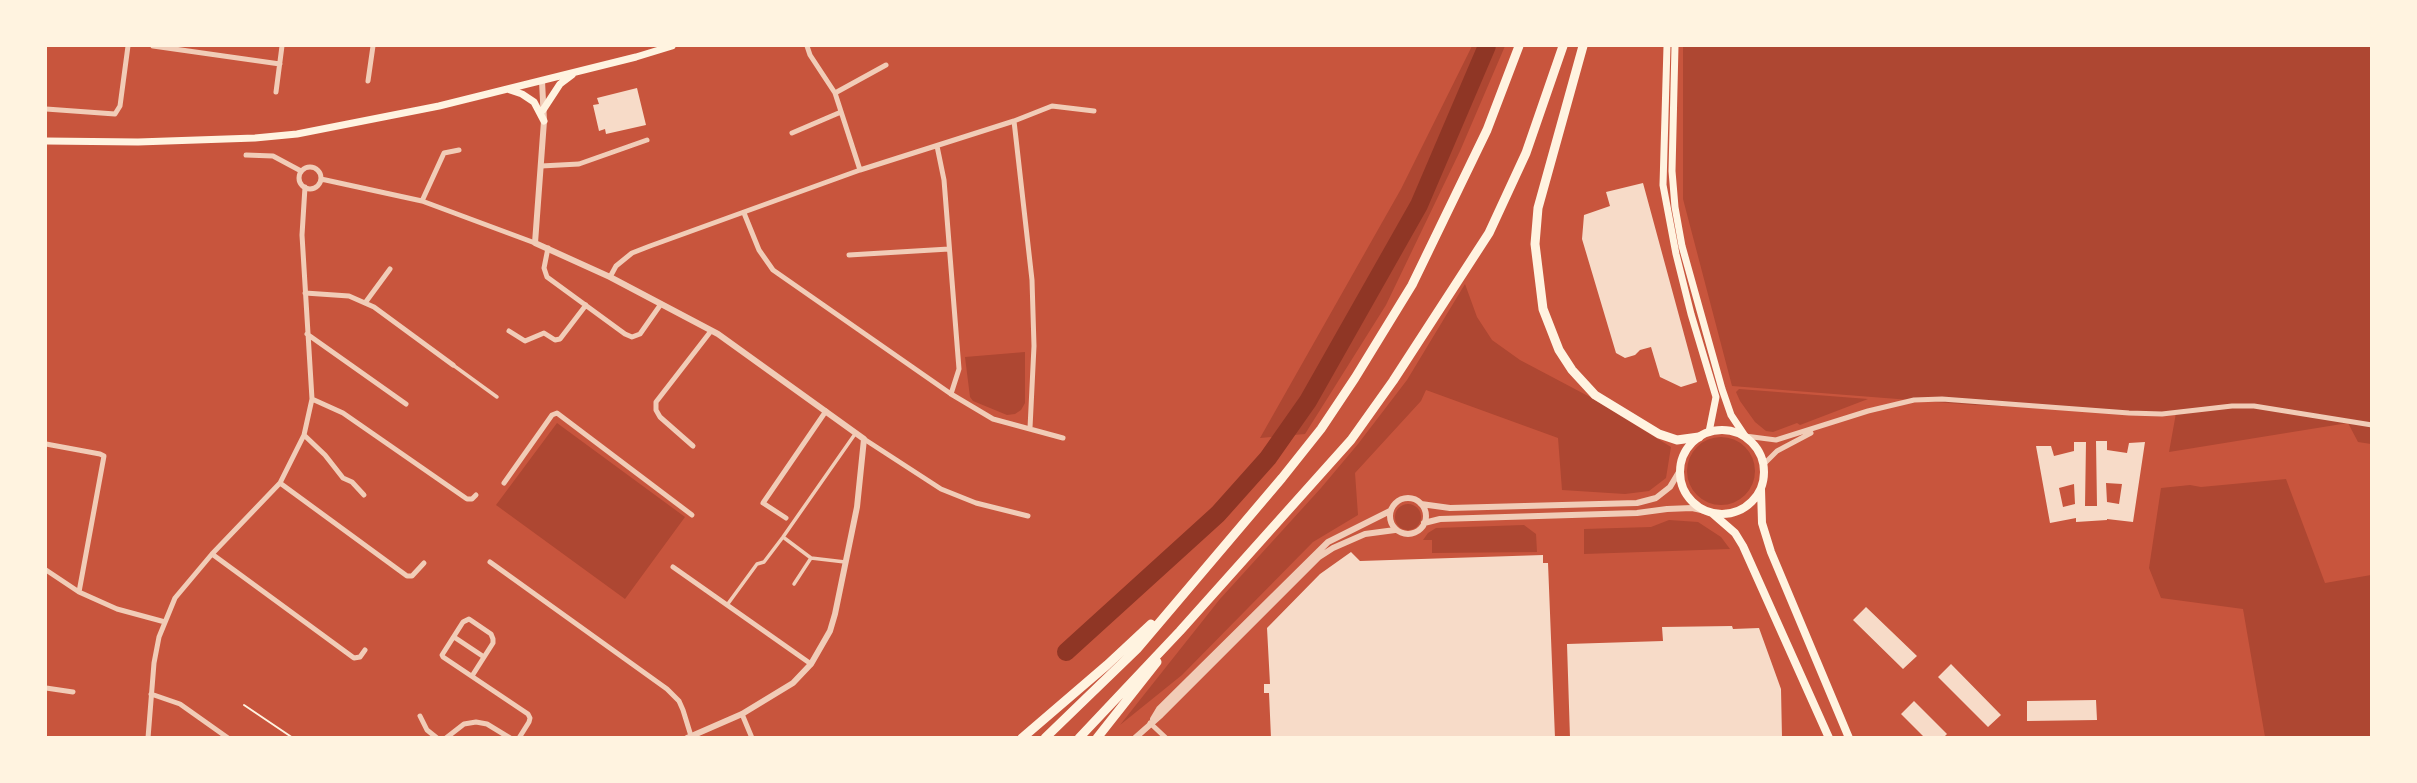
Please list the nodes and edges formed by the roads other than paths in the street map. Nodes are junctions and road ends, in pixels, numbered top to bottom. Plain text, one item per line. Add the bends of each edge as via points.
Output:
1 (128, 46) edge
2 (153, 46) edge
3 (282, 46) edge
4 (373, 46) edge
5 (672, 46) edge
6 (807, 46) edge
7 (1519, 46) edge
8 (1563, 46) edge
9 (1583, 46) edge
10 (1667, 46) edge
11 (1675, 46) edge
12 (280, 64) junction
13 (886, 65) dead end
14 (575, 72) junction
15 (542, 80) junction
16 (369, 81) dead end
17 (505, 90) junction
18 (276, 92) dead end
19 (835, 93) junction
20 (46, 109) edge
21 (543, 110) junction
22 (1094, 111) dead end
23 (841, 112) junction
24 (544, 121) junction
25 (1014, 121) junction
26 (793, 133) dead end
27 (647, 140) dead end
28 (46, 141) edge
29 (937, 145) junction
30 (459, 150) dead end
31 (246, 155) dead end
32 (541, 166) junction
33 (860, 170) junction
34 (301, 171) junction
35 (320, 179) junction
36 (305, 187) junction
37 (422, 201) junction
38 (744, 213) junction
39 (535, 243) junction
40 (548, 248) junction
41 (949, 249) junction
42 (849, 255) dead end
43 (390, 269) dead end
44 (610, 277) junction
45 (305, 293) junction
46 (365, 303) junction
47 (661, 304) junction
48 (586, 305) junction
49 (509, 331) dead end
50 (711, 331) junction
51 (307, 334) junction
52 (453, 365) joint
53 (951, 394) junction
54 (497, 397) dead end
55 (312, 398) junction
56 (406, 404) dead end
57 (826, 411) junction
58 (2371, 425) edge
59 (1823, 427) junction
60 (1030, 428) junction
61 (1709, 432) junction
62 (856, 433) junction
63 (304, 436) junction
64 (1745, 436) junction
65 (1699, 437) junction
66 (1063, 438) dead end
67 (864, 439) junction
68 (46, 444) edge
69 (693, 446) dead end
70 (1764, 464) junction
71 (1679, 472) junction
72 (280, 483) junction
73 (504, 483) dead end
74 (1761, 489) junction
75 (364, 495) dead end
76 (476, 495) dead end
77 (1421, 504) junction
78 (1390, 511) junction
79 (1709, 512) junction
80 (692, 515) dead end
81 (1028, 516) dead end
82 (786, 519) dead end
83 (1424, 523) junction
84 (1395, 530) junction
85 (783, 537) junction
86 (212, 554) junction
87 (811, 558) junction
88 (490, 562) dead end
89 (845, 562) junction
90 (424, 563) dead end
91 (673, 567) dead end
92 (46, 570) edge
93 (794, 584) dead end
94 (79, 592) junction
95 (1186, 592) junction
96 (727, 605) junction
97 (165, 622) junction
98 (1180, 631) junction
99 (454, 637) junction
100 (365, 650) dead end
101 (484, 657) junction
102 (811, 664) junction
103 (472, 676) junction
104 (46, 688) edge
105 (73, 692) dead end
106 (151, 694) junction
107 (742, 714) junction
108 (420, 716) dead end
109 (1150, 723) junction
110 (148, 737) edge
111 (228, 737) edge
112 (437, 737) edge
113 (446, 737) edge
114 (510, 737) edge
115 (519, 737) edge
116 (689, 737) edge
117 (752, 737) edge
118 (1022, 737) edge
119 (1045, 737) edge
120 (1079, 737) edge
121 (1097, 737) edge
122 (1135, 737) edge
123 (1166, 737) edge
124 (1829, 737) edge
125 (1849, 737) edge

1 - 20 street via 115,114
2 - 12 street
3 - 12 street
4 - 16 street
5 - 14 main road
6 - 19 street
7 - 95 highway via 1487,130 1412,285 1321,429
8 - 98 highway via 1526,153 1489,233 1393,381 1351,440
9 - 65 highway via 1538,208 1535,244 1543,309 1559,350 1595,395 1670,439
10 - 61 main road via 1663,185 1691,314 1716,397
11 - 64 main road via 1675,207 1695,301 1726,402
12 - 18 street
13 - 19 street
14 - 15 main road
14 - 21 main road via 560,84
15 - 17 main road
15 - 21 street
17 - 24 main road via 528,97
17 - 28 main road via 297,134 138,142
19 - 23 street
21 - 24 street
22 - 25 street via 1052,106
23 - 26 street
23 - 33 street
24 - 32 street
25 - 29 street
25 - 60 street via 1032,280
27 - 32 street via 579,164
29 - 33 street
29 - 41 street
30 - 37 street via 444,153
31 - 34 street via 273,156
32 - 39 street
33 - 38 street
34 - 35 street via 314,167
34 - 36 street via 299,178
35 - 36 street via 315,187
35 - 37 street
36 - 45 street
37 - 39 street
38 - 44 street via 632,253 616,265
38 - 53 street via 759,250 774,270
39 - 40 street
40 - 44 street
40 - 48 street via 547,277
41 - 42 street
41 - 53 street via 959,369
43 - 46 street
44 - 47 street
45 - 46 street via 349,296
45 - 51 street
46 - 52 street
47 - 48 street via 640,334 632,337
47 - 50 street
48 - 49 street via 560,339 544,334 525,341
50 - 57 street
50 - 69 street via 656,402 660,417
51 - 55 street
51 - 56 street
52 - 54 street
53 - 60 street via 993,419
55 - 63 street
55 - 76 street via 343,413 467,499
57 - 62 street
57 - 82 street via 763,503
58 - 59 street via 2254,406 2129,414 1942,399 1880,408
59 - 64 street via 1772,441
59 - 70 street via 1777,451
60 - 66 street
61 - 64 main road via 1734,431
61 - 65 main road
62 - 67 street
62 - 85 street
63 - 72 street
63 - 75 street
64 - 70 main road
65 - 71 main road via 1681,460
67 - 81 street via 941,489
67 - 89 street
68 - 94 street via 104,456
70 - 74 main road
71 - 77 street via 1656,498 1637,503 1450,509
71 - 79 main road via 1687,496
72 - 86 street
72 - 90 street via 407,576
73 - 80 street via 557,413
74 - 79 main road via 1741,510
74 - 125 main road via 1762,523 1771,552
77 - 78 street via 1400,499
77 - 83 street
78 - 84 street
78 - 109 street via 1328,542
79 - 83 street via 1692,508
79 - 124 main road via 1735,533 1743,546
83 - 84 street via 1410,534
84 - 109 street via 1365,534 1319,557
85 - 87 street
85 - 96 street
86 - 97 street via 176,596
86 - 100 street via 354,658
87 - 89 street
87 - 93 street
88 - 116 street via 667,689 683,709
89 - 102 street via 830,631
91 - 96 street
92 - 94 street
94 - 97 street via 117,609
95 - 118 highway via 1108,666
95 - 119 highway via 1111,676
96 - 102 street
97 - 106 street
98 - 120 highway
98 - 121 highway
99 - 101 street
99 - 101 street via 469,619 493,639
99 - 103 street via 442,655
101 - 103 street
102 - 107 street via 793,682
103 - 115 street via 528,714 529,722
104 - 105 street
106 - 110 street
106 - 111 street via 180,704
107 - 116 street
107 - 117 street
108 - 112 street
109 - 122 street
109 - 123 street
113 - 114 street via 464,724 476,722

